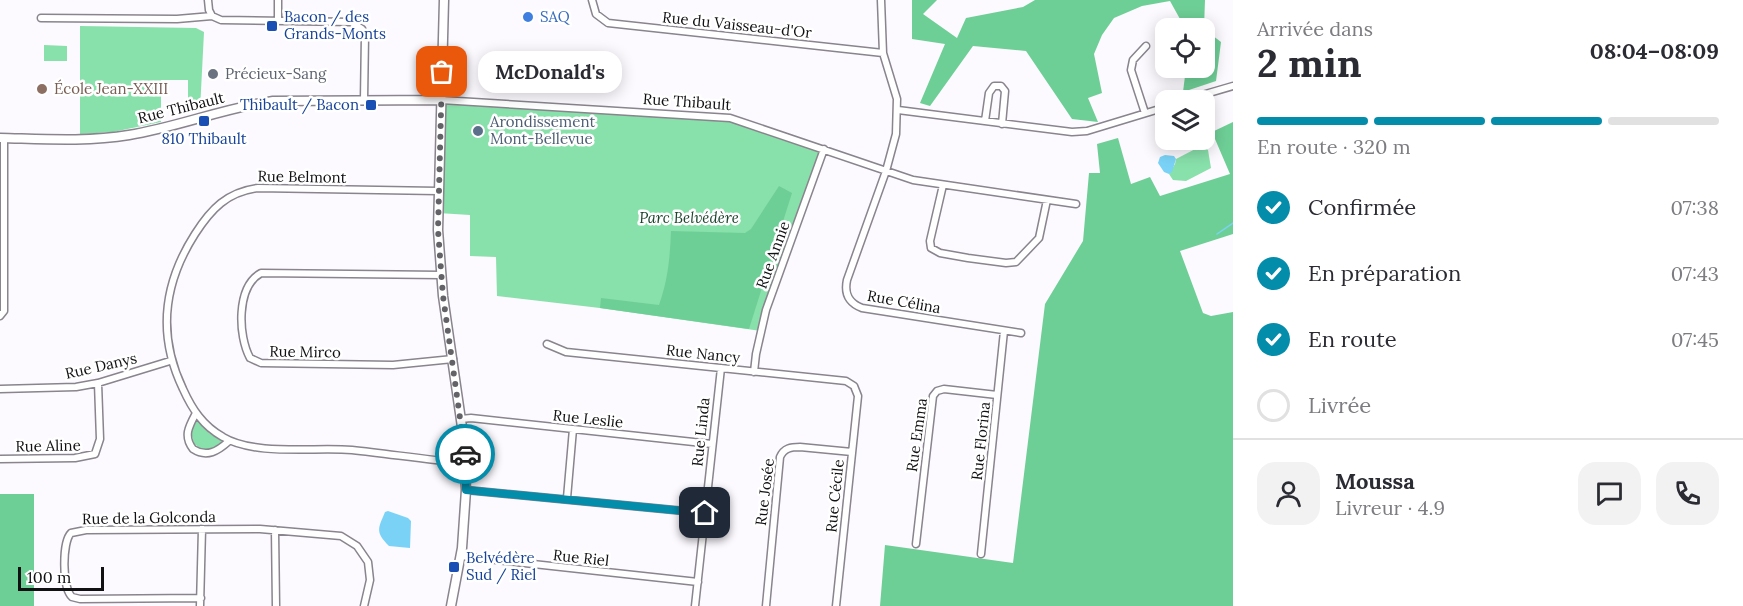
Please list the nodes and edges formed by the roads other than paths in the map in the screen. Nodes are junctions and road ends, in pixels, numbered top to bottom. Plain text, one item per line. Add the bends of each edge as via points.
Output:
1 (208, 0) edge
2 (278, 0) edge
3 (444, 0) edge
4 (592, 0) edge
5 (881, 0) edge
6 (212, 16) junction
7 (41, 18) dead end
8 (278, 21) junction
9 (1146, 46) dead end
10 (883, 53) junction
11 (1233, 86) edge
12 (1215, 91) edge
13 (364, 100) junction
14 (441, 100) junction
15 (898, 110) junction
16 (1155, 110) edge
17 (1145, 113) junction
18 (985, 121) junction
19 (1002, 123) junction
20 (2, 138) edge
21 (824, 149) junction
22 (886, 171) junction
23 (943, 185) junction
24 (438, 191) junction
25 (1047, 200) junction
26 (1076, 204) dead end
27 (441, 275) junction
28 (1, 315) edge
29 (1004, 331) junction
30 (1021, 333) dead end
31 (547, 344) dead end
32 (453, 359) junction
33 (170, 361) junction
34 (721, 368) junction
35 (754, 372) junction
36 (98, 383) junction
37 (856, 388) joint
38 (0, 389) edge
39 (997, 395) junction
40 (196, 413) junction
41 (461, 419) junction
42 (573, 429) junction
43 (229, 441) junction
44 (712, 444) junction
45 (852, 452) junction
46 (0, 459) edge
47 (465, 464) junction
48 (466, 490) junction
49 (567, 498) junction
50 (705, 513) junction
51 (202, 529) junction
52 (275, 530) junction
53 (916, 544) dead end
54 (981, 554) dead end
55 (461, 556) junction
56 (698, 582) junction
57 (201, 598) junction
58 (200, 606) edge
59 (276, 606) edge
60 (364, 606) edge
61 (451, 606) edge
62 (695, 606) edge
63 (766, 606) edge
64 (836, 606) edge

1 - 6 street
2 - 8 street
3 - 14 street
4 - 10 street, Rue du Vaisseau-d'Or via 598,17 608,22
5 - 10 street, Rue Célina
6 - 7 street via 177,20
6 - 8 street via 221,20
8 - 13 street via 357,25 366,41
9 - 17 street via 1133,60 1131,70
10 - 15 street, Rue Célina
11 - 12 street
13 - 14 street, Rue Thibault
13 - 20 street, Rue Thibault via 257,104 108,137
14 - 21 street, Rue Thibault via 730,118
14 - 24 street
15 - 18 street
15 - 22 street, Rue Célina
16 - 17 street
17 - 19 street via 1079,132
18 - 19 street
18 - 19 street via 989,93 994,86 1001,86 1005,91
20 - 28 street
21 - 22 street, Rue Thibault
21 - 35 street, Rue Annie via 766,310
22 - 23 street, Rue Thibault
22 - 29 street, Rue Célina via 847,280 849,299 862,308
23 - 25 street, Rue Thibault
23 - 25 street via 931,248 987,261 1012,263 1021,259 1039,238
24 - 27 street
24 - 33 street, Rue Belmont via 258,188 226,198 208,214 174,274 167,320
25 - 26 street, Rue Thibault
27 - 32 street
27 - 32 street, Rue Mirco via 261,273 246,294 241,332 250,358 261,363 393,365
29 - 30 street, Rue Célina
29 - 39 street, Rue Florina
31 - 34 street, Rue Nancy via 566,352
32 - 41 street
33 - 36 street, Rue Danys
33 - 40 street, Rue Belmont
34 - 35 street, Rue Nancy
34 - 44 street, Rue Linda
35 - 37 street, Rue Nancy via 846,381
36 - 38 street, Rue Danys
36 - 46 street, Rue Aline via 100,439 95,454
37 - 45 street, Rue Cécile
39 - 53 street, Rue Emma via 944,389 933,396
39 - 54 street, Rue Florina
40 - 43 street, Rue Belmont
40 - 43 street via 187,438 193,449 211,453
41 - 42 street, Rue Leslie
41 - 47 street
42 - 44 street, Rue Leslie
42 - 49 street
43 - 47 street, Rue Belmont via 261,448 355,450
44 - 50 street, Rue Linda
45 - 63 street, Rue Josée via 793,447 780,457
45 - 64 street, Rue Cécile
47 - 48 street
48 - 49 street
48 - 55 street
49 - 50 street
50 - 56 street, Rue Linda
51 - 52 street, Rue de la Golconda
51 - 57 street
51 - 57 street, Rue de la Golconda via 80,530 71,532 65,544 66,587 72,597
52 - 59 street
52 - 60 street, Rue de la Golconda via 335,534 357,546 368,562 370,574
55 - 56 street, Rue Riel
55 - 61 street
56 - 62 street, Rue Linda
57 - 58 street

